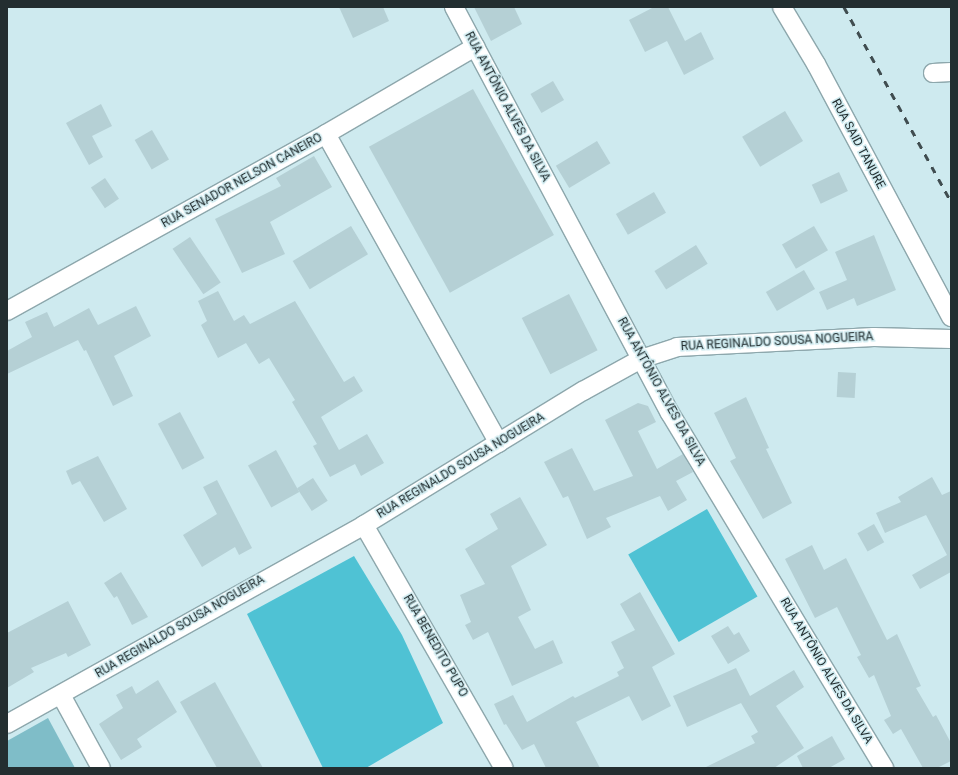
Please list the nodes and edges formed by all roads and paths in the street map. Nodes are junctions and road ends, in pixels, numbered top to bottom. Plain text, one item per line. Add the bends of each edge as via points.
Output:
1 (454, 7) edge
2 (782, 7) edge
3 (475, 47) junction
4 (951, 72) edge
5 (933, 74) dead end
6 (326, 134) junction
7 (7, 311) edge
8 (951, 317) edge
9 (951, 339) edge
10 (641, 360) junction
11 (499, 443) junction
12 (364, 525) junction
13 (61, 695) junction
14 (7, 724) edge
15 (101, 768) edge
16 (504, 768) edge
17 (884, 768) edge

1 - 3 street, RUA ANTÔNIO ALVES DA SILVA
2 - 8 street, RUA SAID TANURE via 816,64
3 - 6 street, RUA SENADOR NELSON CANEIRO
3 - 10 street, RUA ANTÔNIO ALVES DA SILVA
4 - 5 street
6 - 7 street, RUA SENADOR NELSON CANEIRO
6 - 11 street
9 - 10 street, RUA REGINALDO SOUSA NOGUEIRA via 874,336 677,347
10 - 11 street, RUA REGINALDO SOUSA NOGUEIRA
10 - 17 street, RUA ANTÔNIO ALVES DA SILVA via 670,413
11 - 12 street, RUA REGINALDO SOUSA NOGUEIRA
12 - 13 street, RUA REGINALDO SOUSA NOGUEIRA via 233,596
12 - 16 street, RUA BENEDITO PUPO
13 - 14 street, RUA REGINALDO SOUSA NOGUEIRA
13 - 15 street

